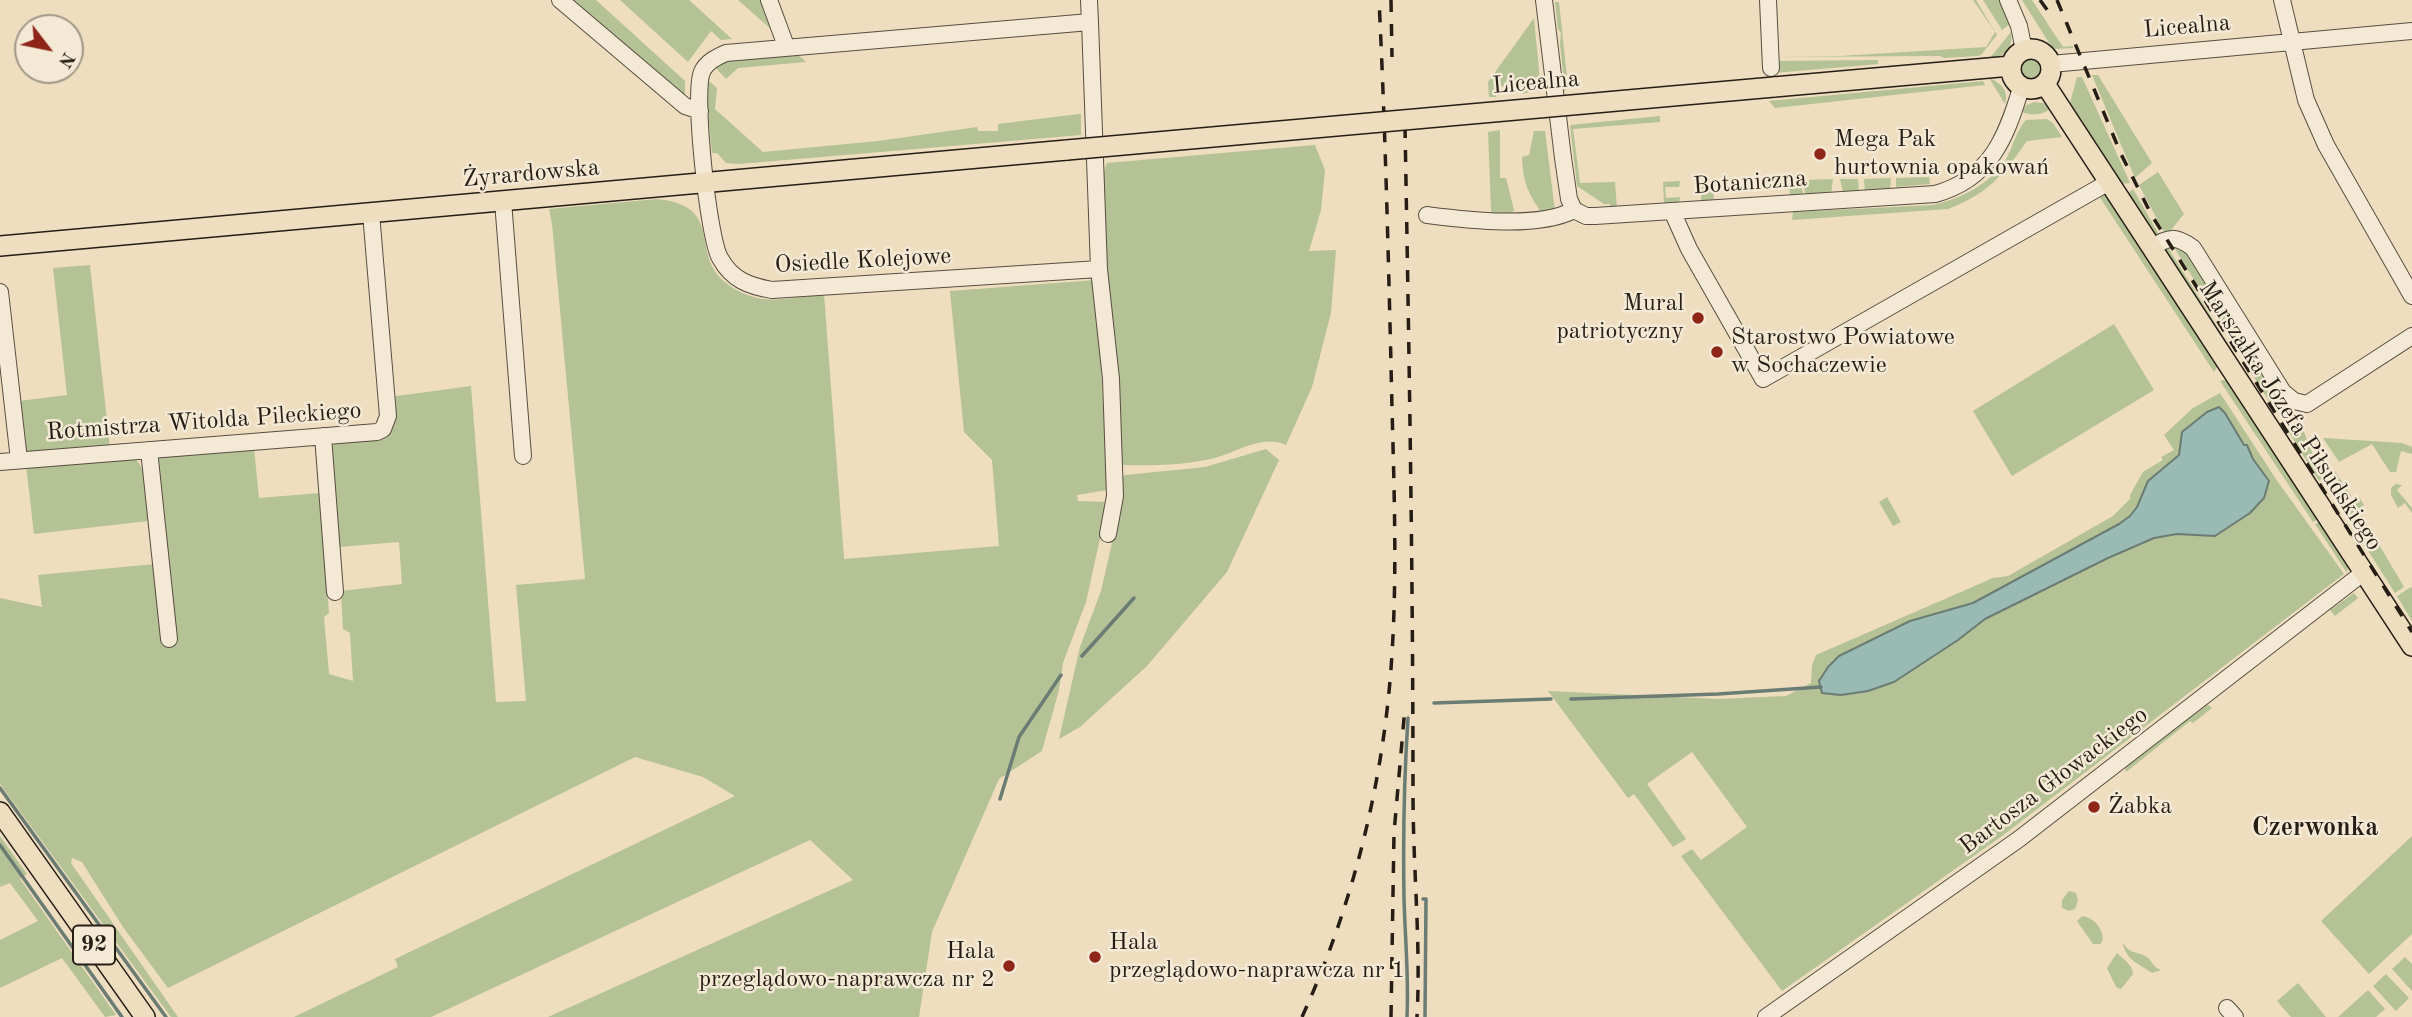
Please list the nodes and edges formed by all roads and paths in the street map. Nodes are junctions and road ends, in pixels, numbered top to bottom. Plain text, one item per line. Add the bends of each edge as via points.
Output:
1 (560, 0) edge
2 (769, 0) edge
3 (1089, 0) edge
4 (1544, 0) edge
5 (1768, 0) edge
6 (2008, 0) edge
7 (2282, 0) edge
8 (1090, 22) junction
9 (2412, 31) edge
10 (2290, 42) junction
11 (786, 46) junction
12 (2024, 50) junction
13 (2051, 64) junction
14 (2011, 66) junction
15 (1769, 79) junction
16 (2045, 84) junction
17 (2021, 88) junction
18 (1556, 101) junction
19 (699, 110) junction
20 (1067, 150) joint
21 (2109, 182) junction
22 (706, 183) junction
23 (502, 201) junction
24 (1574, 210) junction
25 (1672, 211) junction
26 (371, 213) junction
27 (1427, 215) dead end
28 (0, 246) edge
29 (2152, 247) junction
30 (1099, 269) junction
31 (0, 292) edge
32 (2412, 296) edge
33 (2412, 336) edge
34 (323, 436) junction
35 (149, 450) junction
36 (523, 456) dead end
37 (19, 460) junction
38 (0, 461) edge
39 (1108, 534) dead end
40 (2363, 573) junction
41 (335, 592) dead end
42 (169, 639) dead end
43 (2412, 646) edge
44 (0, 812) edge
45 (145, 1017) edge
46 (1766, 1017) edge

1 - 19 street via 685,106
2 - 11 street
3 - 8 street
4 - 18 street
5 - 15 street
6 - 12 street
7 - 10 street
8 - 11 street, Osiedle Kolejowe
8 - 30 street
9 - 10 street, Licealna
10 - 13 street, Licealna
10 - 32 street via 2306,100 2326,145
11 - 19 street, Osiedle Kolejowe via 726,53 710,61 700,75
12 - 13 main road via 2040,51
12 - 14 main road
13 - 16 main road
14 - 15 main road, Licealna
14 - 17 main road via 2012,79
15 - 18 street, Licealna
15 - 20 main road, Licealna, bridge
16 - 17 main road via 2035,90
16 - 21 main road, Marszałka Józefa Piłsudskiego
17 - 25 street, Botaniczna via 1992,158 1972,178 1944,191
18 - 24 street
19 - 22 street, Osiedle Kolejowe
20 - 22 main road, Żyrardowska
21 - 25 street via 1763,379
21 - 29 main road, Marszałka Józefa Piłsudskiego
22 - 23 main road, Żyrardowska
22 - 30 street, Osiedle Kolejowe via 719,257 732,275 749,286 772,290
23 - 26 main road, Żyrardowska
23 - 36 street
24 - 25 street, Botaniczna via 1586,216
24 - 27 street, Botaniczna via 1560,217 1529,220 1475,221
26 - 28 main road, Żyrardowska
26 - 34 street, Rotmistrza Witolda Pileckiego via 388,421 377,432
29 - 33 street, Marszałka Józefa Piłsudskiego via 2174,238 2193,248 2283,392 2294,401 2307,404
29 - 40 main road, Marszałka Józefa Piłsudskiego
30 - 39 street via 1111,379 1115,496
31 - 37 street, Rotmistrza Witolda Pileckiego
34 - 35 street, Rotmistrza Witolda Pileckiego
34 - 41 street
35 - 37 street, Rotmistrza Witolda Pileckiego
35 - 42 street
37 - 38 street, Rotmistrza Witolda Pileckiego
40 - 43 main road, Marszałka Józefa Piłsudskiego
40 - 46 street, Bartosza Głowackiego via 2019,839
44 - 45 main road, 92

